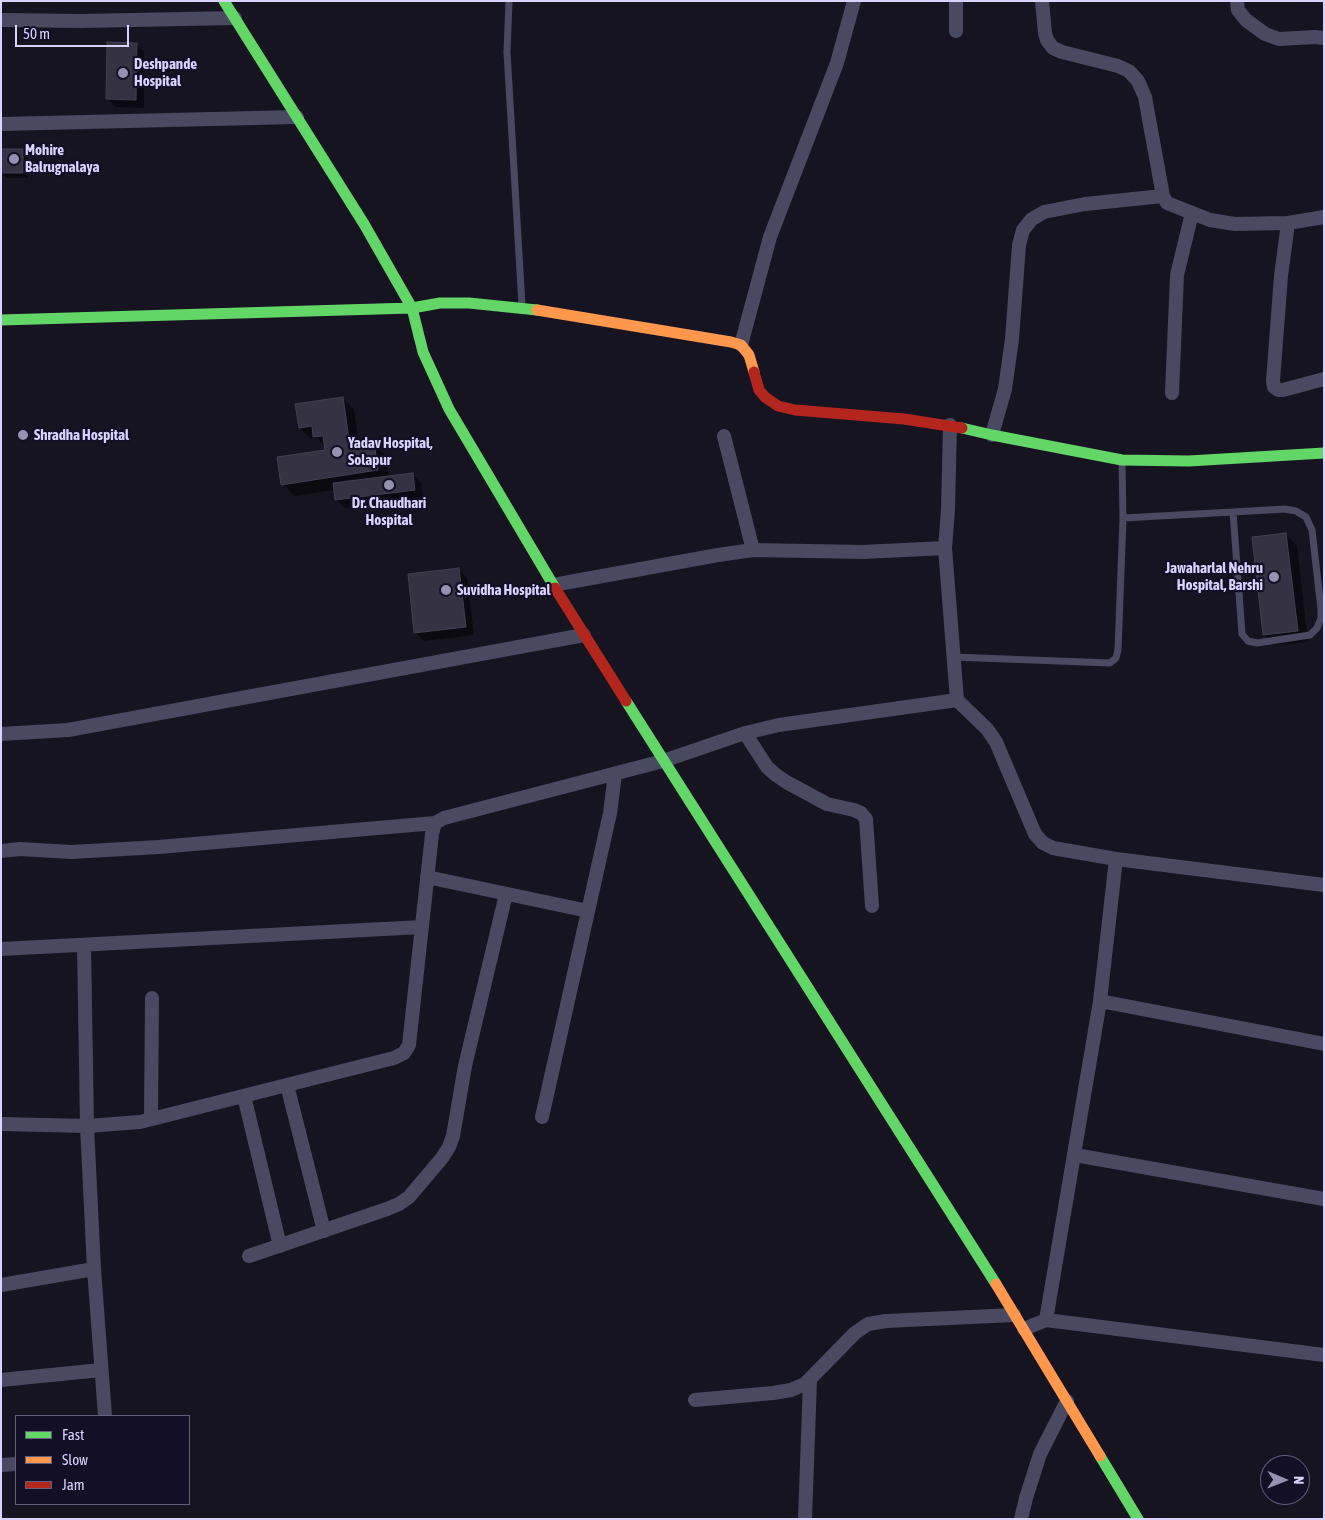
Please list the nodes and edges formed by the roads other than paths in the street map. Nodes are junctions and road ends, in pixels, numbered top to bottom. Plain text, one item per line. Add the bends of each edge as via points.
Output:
1 (224, 1) edge
2 (509, 1) edge
3 (854, 1) edge
4 (956, 1) edge
5 (1042, 1) edge
6 (1237, 1) edge
7 (234, 18) junction
8 (1, 20) edge
9 (956, 32) dead end
10 (1324, 38) edge
11 (297, 117) junction
12 (1, 124) edge
13 (1163, 196) junction
14 (1192, 213) junction
15 (1324, 218) edge
16 (1288, 223) junction
17 (412, 308) junction
18 (522, 308) junction
19 (1, 320) edge
20 (741, 345) junction
21 (1324, 379) edge
22 (1172, 393) dead end
23 (950, 425) junction
24 (992, 435) junction
25 (724, 436) dead end
26 (1324, 453) edge
27 (1122, 460) junction
28 (1234, 512) junction
29 (1123, 518) junction
30 (945, 548) junction
31 (753, 550) junction
32 (553, 585) junction
33 (1321, 590) edge
34 (584, 635) junction
35 (953, 658) junction
36 (957, 700) junction
37 (745, 733) junction
38 (1, 734) edge
39 (663, 761) junction
40 (615, 774) junction
41 (435, 823) junction
42 (1, 851) edge
43 (1116, 859) junction
44 (427, 877) junction
45 (1324, 885) edge
46 (506, 894) junction
47 (872, 906) dead end
48 (588, 911) junction
49 (422, 927) junction
50 (84, 945) junction
51 (1, 949) edge
52 (152, 998) dead end
53 (1100, 1001) junction
54 (1324, 1044) edge
55 (287, 1085) junction
56 (244, 1096) junction
57 (542, 1117) dead end
58 (152, 1119) junction
59 (1, 1124) edge
60 (87, 1126) junction
61 (1075, 1155) junction
62 (1324, 1199) edge
63 (324, 1231) junction
64 (280, 1246) junction
65 (249, 1256) dead end
66 (94, 1269) junction
67 (1, 1285) edge
68 (1014, 1315) junction
69 (1046, 1320) junction
70 (1024, 1329) junction
71 (1324, 1355) edge
72 (101, 1370) junction
73 (1, 1380) edge
74 (810, 1380) junction
75 (695, 1400) dead end
76 (1067, 1401) junction
77 (105, 1415) edge
78 (15, 1464) edge
79 (1, 1465) edge
80 (805, 1519) edge
81 (1021, 1519) edge
82 (1138, 1519) edge

1 - 7 main road
2 - 18 lane via 508,52
3 - 20 street via 837,63 770,237
4 - 9 street
5 - 13 street via 1045,32 1053,48 1118,66 1129,71 1138,81 1145,97
6 - 10 street via 1238,10 1246,20 1265,34 1279,39
7 - 8 street
7 - 11 main road
11 - 12 street
11 - 17 main road
13 - 14 street via 1167,203
13 - 24 street via 1044,212 1023,230 1005,389
14 - 16 street via 1235,224
14 - 22 street via 1177,275
15 - 16 street
16 - 21 street via 1274,387 1283,390
17 - 18 main road via 440,303
17 - 19 main road
17 - 32 main road via 423,352 449,409
18 - 20 main road
20 - 23 main road via 748,355 759,390 778,406
23 - 24 main road
23 - 30 street
24 - 27 main road
25 - 31 street
26 - 27 main road
27 - 29 lane
28 - 29 lane
28 - 33 lane via 1284,510 1296,511 1306,517 1312,530
28 - 33 lane via 1242,634 1248,641 1257,643 1310,635 1321,618
29 - 35 lane via 1118,650 1110,663
30 - 31 street via 863,552
30 - 35 street
31 - 32 street
32 - 34 main road
34 - 38 street via 68,730
34 - 39 main road
35 - 36 street
36 - 37 street via 778,725
36 - 43 street via 996,742 1035,834 1043,843 1053,848
37 - 39 street
37 - 47 street via 776,775 827,804 854,810 866,819
39 - 40 street
39 - 68 main road
40 - 41 street
40 - 48 street via 610,813
41 - 42 street via 160,847 71,852
41 - 44 street
43 - 45 street
43 - 53 street
44 - 46 street
44 - 49 street
46 - 48 street
46 - 63 street via 449,1147 409,1197 399,1204
48 - 57 street
49 - 50 street
49 - 55 street via 409,1045 404,1053
50 - 51 street
50 - 60 street
52 - 58 street
53 - 54 street
53 - 61 street
55 - 56 street
55 - 63 street
56 - 58 street
56 - 64 street
58 - 60 street via 122,1125
59 - 60 street
60 - 66 street
61 - 62 street
61 - 69 street
63 - 64 street
64 - 65 street
66 - 67 street
66 - 72 street
68 - 70 main road
68 - 74 street via 868,1324 855,1333
69 - 70 street
69 - 71 street
70 - 76 main road
72 - 73 street
72 - 77 street
74 - 75 street via 791,1390 773,1394
74 - 80 street
76 - 81 street via 1040,1454
76 - 82 main road
78 - 79 street

